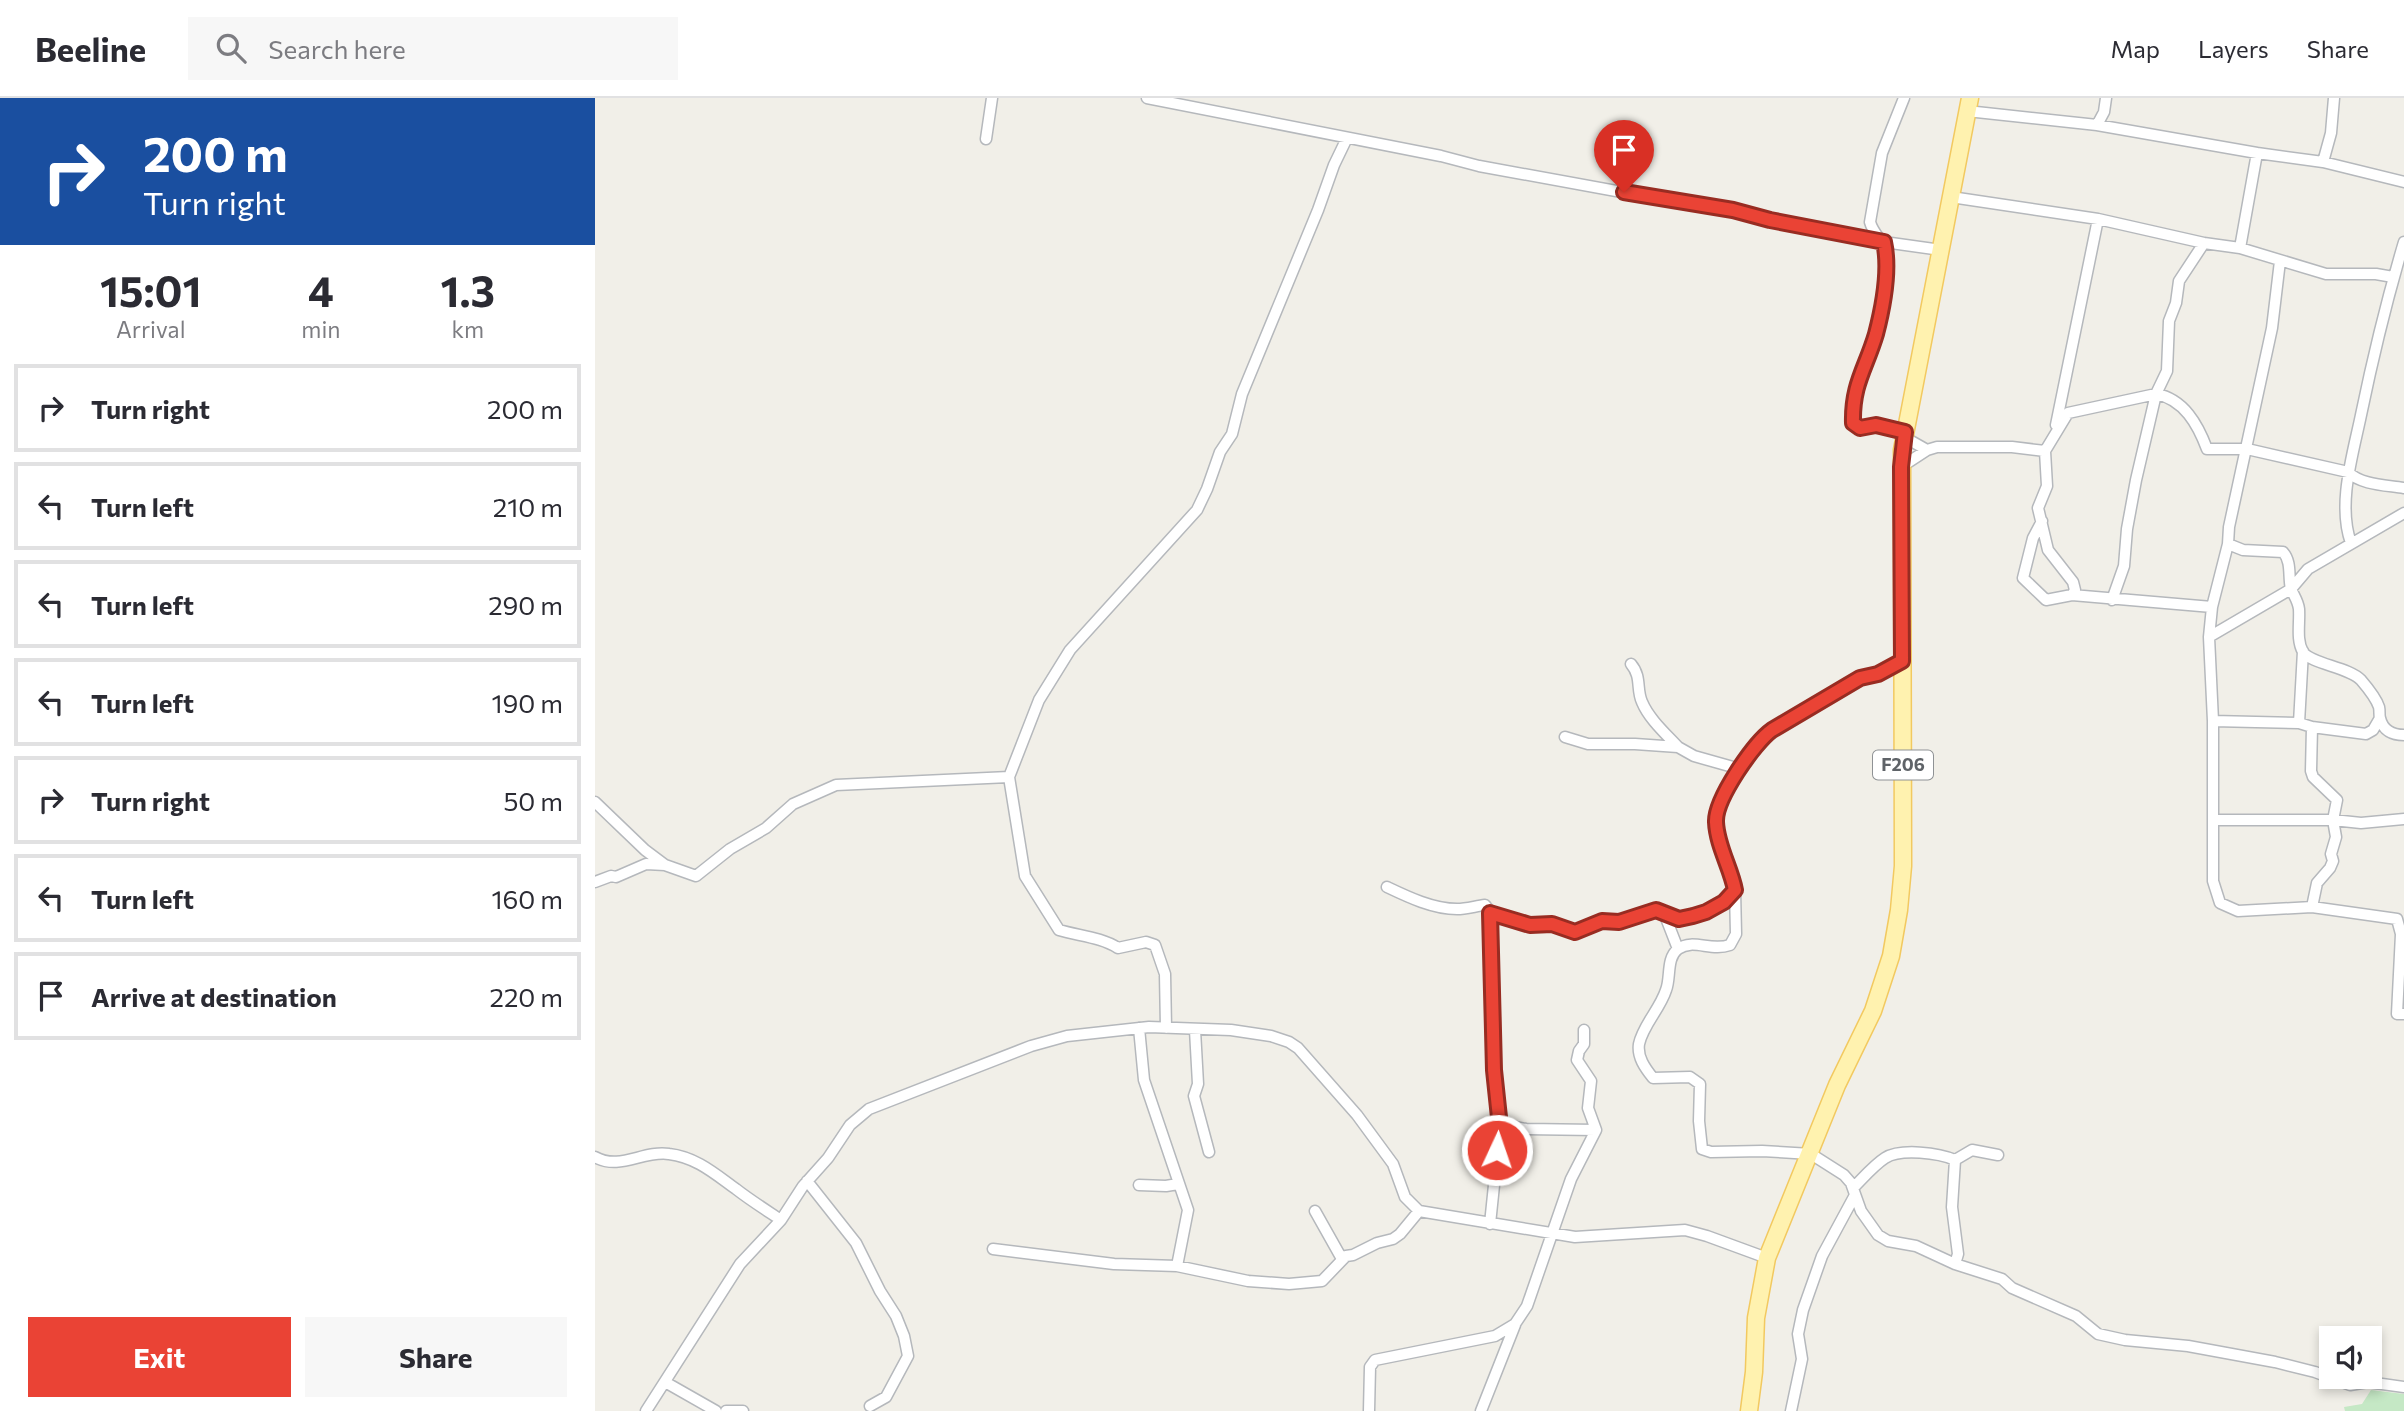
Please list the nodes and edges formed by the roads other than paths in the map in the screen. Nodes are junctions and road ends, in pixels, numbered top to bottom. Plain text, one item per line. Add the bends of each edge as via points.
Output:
1 (992, 98) edge
2 (1147, 98) edge
3 (1904, 98) edge
4 (2106, 98) edge
5 (2334, 98) edge
6 (1969, 105) edge
7 (2097, 125) junction
8 (1347, 138) junction
9 (986, 139) dead end
10 (2257, 153) junction
11 (2323, 162) junction
12 (2404, 182) edge
13 (1951, 197) junction
14 (2098, 219) junction
15 (1884, 242) junction
16 (2404, 242) edge
17 (2204, 243) junction
18 (2240, 248) junction
19 (1941, 250) junction
20 (2402, 256) edge
21 (2280, 261) junction
22 (2393, 277) junction
23 (2156, 394) junction
24 (1904, 434) junction
25 (2053, 440) junction
26 (2247, 449) junction
27 (1927, 450) junction
28 (2045, 451) junction
29 (1901, 467) junction
30 (2348, 472) junction
31 (2404, 488) edge
32 (2404, 513) edge
33 (2042, 521) junction
34 (2351, 543) junction
35 (2228, 544) junction
36 (2291, 589) junction
37 (2072, 595) junction
38 (2112, 600) junction
39 (2212, 607) junction
40 (2210, 637) junction
41 (2303, 651) junction
42 (1902, 661) junction
43 (1632, 664) dead end
44 (2380, 718) junction
45 (2213, 721) junction
46 (2299, 723) junction
47 (2312, 727) junction
48 (2365, 734) junction
49 (2399, 735) edge
50 (1565, 737) dead end
51 (1678, 747) junction
52 (1740, 769) junction
53 (1009, 777) junction
54 (595, 802) edge
55 (2213, 820) junction
56 (2333, 820) junction
57 (2404, 820) edge
58 (665, 866) junction
59 (595, 882) edge
60 (1387, 887) dead end
61 (1735, 890) junction
62 (2312, 907) junction
63 (1490, 913) junction
64 (1664, 913) junction
65 (2400, 917) edge
66 (1678, 949) junction
67 (2404, 1014) edge
68 (1139, 1028) junction
69 (1166, 1028) junction
70 (1195, 1030) junction
71 (1584, 1030) dead end
72 (1500, 1124) junction
73 (1596, 1130) junction
74 (1209, 1152) dead end
75 (1811, 1154) junction
76 (1998, 1155) dead end
77 (595, 1157) edge
78 (1955, 1160) junction
79 (807, 1181) junction
80 (1178, 1184) junction
81 (1139, 1185) dead end
82 (1854, 1191) junction
83 (1315, 1211) dead end
84 (1419, 1211) junction
85 (781, 1220) junction
86 (1490, 1224) junction
87 (1551, 1235) junction
88 (993, 1249) dead end
89 (1767, 1258) junction
90 (1342, 1259) junction
91 (1955, 1264) junction
92 (1177, 1266) junction
93 (1515, 1324) junction
94 (665, 1382) junction
95 (2404, 1387) edge
96 (870, 1406) dead end
97 (646, 1411) edge
98 (716, 1411) edge
99 (726, 1411) edge
100 (743, 1411) edge
101 (1369, 1411) edge
102 (1481, 1411) edge
103 (1749, 1411) edge
104 (1791, 1411) edge

1 - 9 street
2 - 8 street
3 - 15 street via 1882,153 1870,222
4 - 7 street
5 - 11 street
6 - 7 street
6 - 13 main road, F206
7 - 10 street
8 - 15 street
8 - 53 street via 1242,394 1232,434 1197,510 1070,650 1039,700
10 - 11 street
10 - 18 street
11 - 12 street
13 - 14 street
13 - 19 main road, F206
14 - 17 street
14 - 25 street
15 - 19 street
15 - 24 street via 1888,258 1876,334 1856,386 1853,423
16 - 20 street
17 - 18 street
17 - 23 street via 2179,281 2169,321 2167,371
18 - 21 street
19 - 24 main road, F206
20 - 22 street
21 - 22 street via 2333,276
21 - 26 street via 2273,328
22 - 30 street
23 - 25 street via 2068,412
23 - 26 street via 2170,398 2195,420 2207,449
23 - 38 street via 2136,480 2124,566
24 - 27 street
24 - 29 main road, F206
25 - 28 street
26 - 30 street
26 - 35 street
27 - 28 street via 2013,447
27 - 29 street
28 - 33 street via 2047,486 2038,508
29 - 42 main road, F206
30 - 31 street via 2363,481
30 - 34 street via 2346,529
32 - 34 street
33 - 37 street via 2048,550 2073,582
33 - 37 street via 2023,578 2046,600
34 - 36 street via 2308,569
35 - 36 street via 2242,550 2283,552
35 - 39 street
36 - 40 street
36 - 41 street via 2297,601
37 - 38 street
38 - 39 street
39 - 40 street
40 - 45 street
41 - 44 street via 2308,658 2355,675 2374,698
41 - 46 street
42 - 52 street via 1860,678 1772,730
42 - 75 main road, F206 via 1903,866 1891,956 1873,1011 1837,1085
43 - 51 street via 1647,712
44 - 48 street
44 - 49 street via 2387,731
45 - 46 street
45 - 55 street
46 - 47 street
47 - 48 street
47 - 56 street via 2311,771 2337,800
48 - 49 street
50 - 51 street via 1588,744
51 - 52 street
52 - 61 street via 1721,801 1716,822
53 - 58 street via 836,785 793,804 696,876
53 - 69 street via 1025,876 1038,897 1059,930 1104,940 1118,948 1146,942 1155,945 1165,974
54 - 58 street
55 - 56 street
55 - 62 street via 2213,881 2220,903 2238,911
56 - 57 street
56 - 62 street via 2333,861 2317,883
58 - 59 street via 646,864
60 - 63 street via 1435,905 1458,909 1485,905
61 - 64 street via 1706,912 1679,919
61 - 66 street via 1736,934 1730,944 1720,949 1691,944
62 - 65 street
63 - 64 street via 1575,932 1602,921 1619,922 1656,910
63 - 72 street
64 - 66 street
65 - 67 street via 2397,1014
66 - 75 street via 1662,1000 1639,1042 1643,1066 1653,1078 1690,1077 1700,1084 1702,1149
68 - 69 street
68 - 79 street via 1050,1040 869,1109 850,1125
68 - 80 street via 1144,1080
69 - 70 street
70 - 74 street via 1198,1084 1194,1096
70 - 84 street via 1271,1036 1298,1048 1357,1115 1392,1164 1405,1197
71 - 73 street via 1577,1060 1591,1081 1588,1108
72 - 73 street
72 - 86 street
73 - 87 street via 1571,1179
75 - 82 street via 1844,1175
75 - 89 main road, F206
76 - 78 street via 1972,1150
77 - 85 street via 605,1163 667,1153 683,1157 700,1163
78 - 82 street via 1923,1152 1888,1156
78 - 91 street
79 - 85 street
79 - 96 street via 856,1244 904,1336 908,1356 885,1397
80 - 81 street
80 - 92 street via 1188,1210
82 - 91 street via 1878,1235
82 - 104 street via 1803,1310 1798,1334 1802,1359
83 - 90 street
84 - 86 street
84 - 90 street via 1393,1239
85 - 94 street via 740,1264
86 - 87 street
87 - 89 street via 1685,1230
87 - 93 street via 1539,1278
88 - 92 street via 1114,1264
89 - 103 main road, F206 via 1756,1318
90 - 92 street via 1322,1281 1290,1284 1248,1282
91 - 95 street via 2002,1279 2012,1288 2076,1316 2098,1334 2275,1362 2350,1385 2368,1382
93 - 101 street via 1495,1336 1375,1360 1370,1367
93 - 102 street
94 - 97 street
94 - 98 street
99 - 100 street

